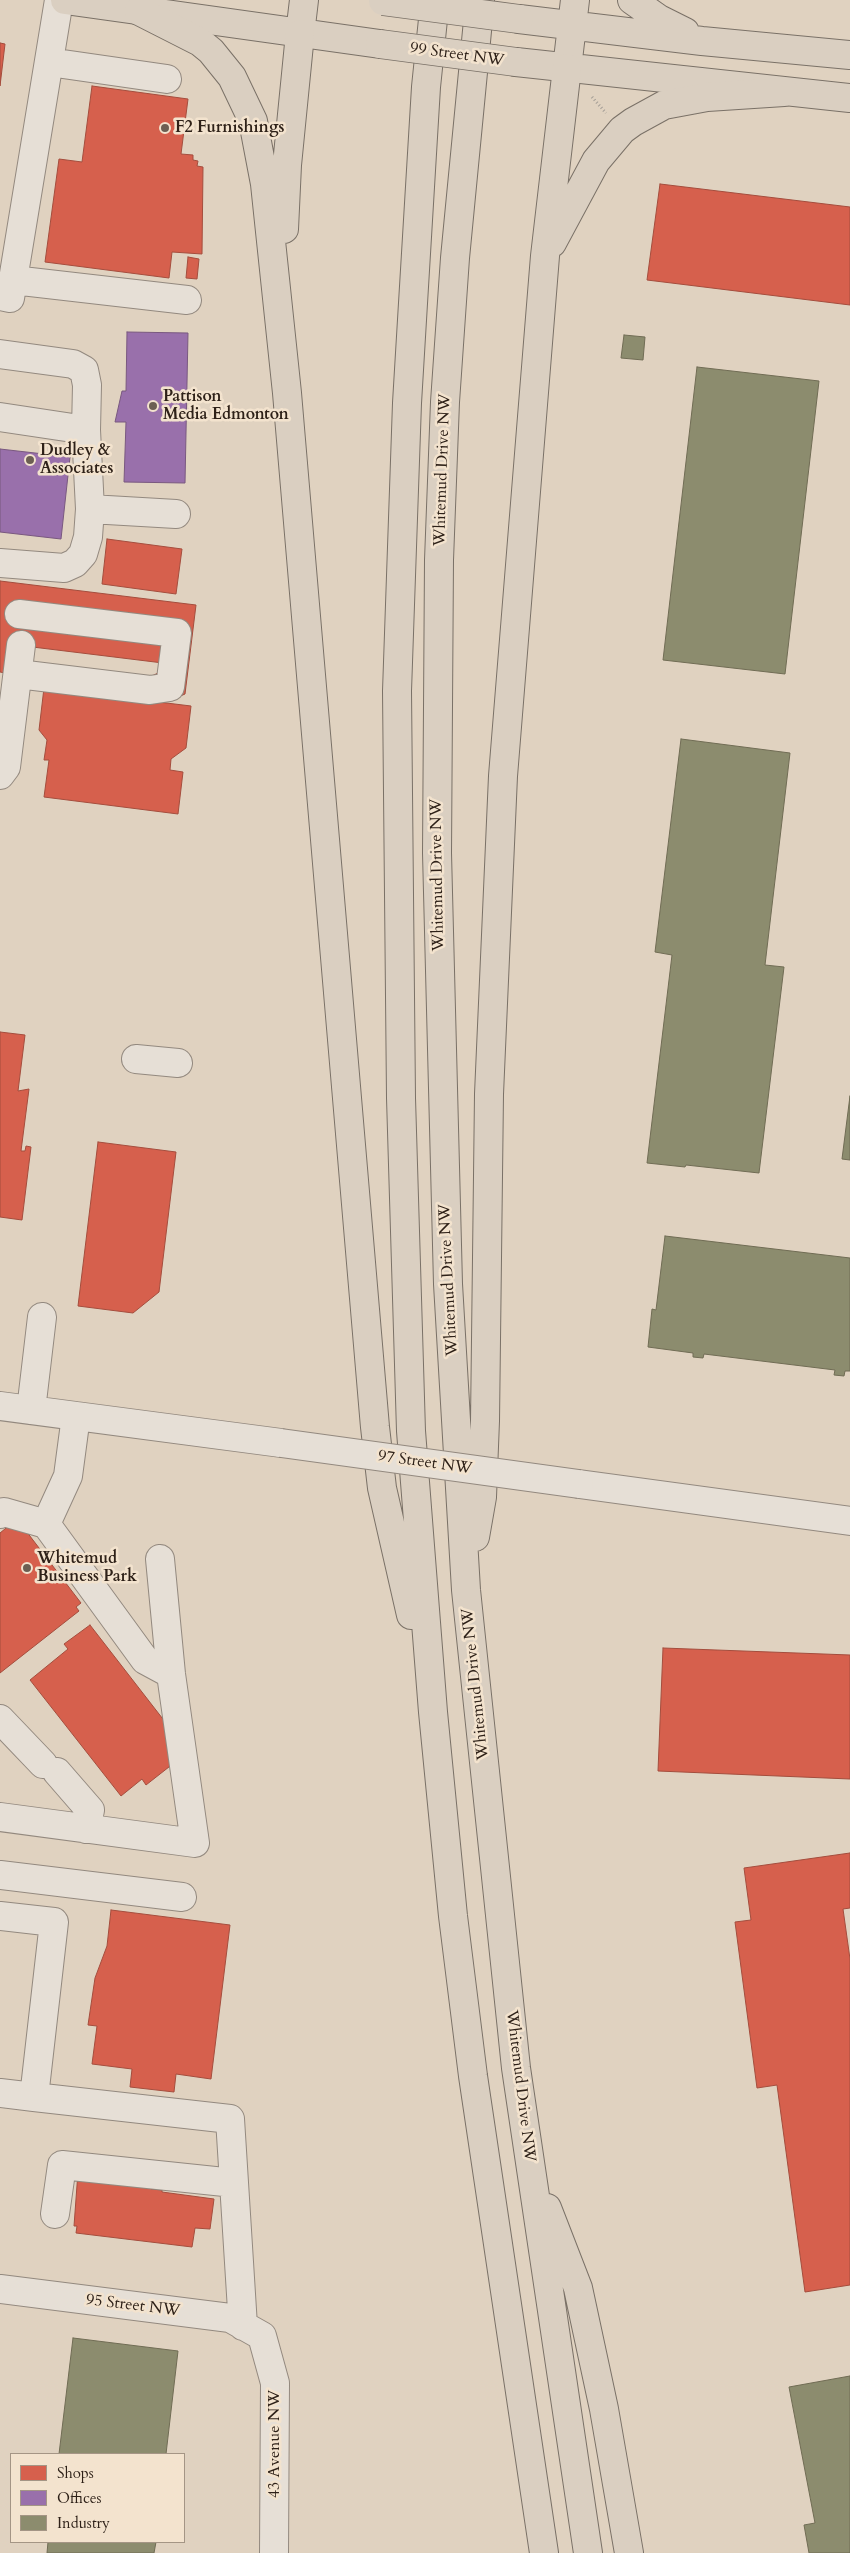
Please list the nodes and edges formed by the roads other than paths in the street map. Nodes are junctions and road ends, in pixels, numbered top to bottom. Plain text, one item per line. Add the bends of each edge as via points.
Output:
1 (59, 0) edge
2 (65, 0) edge
3 (304, 0) edge
4 (435, 0) edge
5 (480, 0) edge
6 (632, 0) edge
7 (377, 1) edge
8 (139, 11) junction
9 (574, 12) edge
10 (300, 34) junction
11 (702, 41) junction
12 (850, 55) edge
13 (49, 62) junction
14 (567, 68) junction
15 (167, 79) dead end
16 (784, 92) junction
17 (850, 98) edge
18 (545, 256) junction
19 (6, 288) edge
20 (187, 300) dead end
21 (0, 354) edge
22 (287, 393) junction
23 (0, 417) edge
24 (86, 430) junction
25 (90, 510) junction
26 (176, 514) dead end
27 (0, 563) edge
28 (19, 614) dead end
29 (21, 645) dead end
30 (18, 674) junction
31 (0, 775) edge
32 (136, 1059) dead end
33 (178, 1063) dead end
34 (42, 1317) dead end
35 (0, 1406) edge
36 (31, 1410) junction
37 (76, 1416) junction
38 (0, 1514) edge
39 (850, 1521) edge
40 (46, 1524) junction
41 (160, 1559) dead end
42 (466, 1590) junction
43 (171, 1674) junction
44 (433, 1712) junction
45 (0, 1718) edge
46 (0, 1817) edge
47 (86, 1829) junction
48 (0, 1874) edge
49 (182, 1897) dead end
50 (0, 1916) edge
51 (0, 2093) edge
52 (34, 2097) junction
53 (529, 2162) junction
54 (234, 2184) junction
55 (55, 2214) dead end
56 (0, 2289) edge
57 (252, 2331) junction
58 (274, 2553) edge
59 (544, 2553) edge
60 (588, 2553) edge
61 (629, 2553) edge

1 - 13 street
2 - 8 main road, 99 Street NW
3 - 10 main road
4 - 44 main road via 426,87 406,403 397,691 405,1300 410,1431
5 - 42 main road, Whitemud Drive NW via 455,258 445,402 437,691 436,853 442,1101 448,1284
6 - 11 main road via 659,19
7 - 9 main road, bridge via 519,19
8 - 10 main road, 99 Street NW
8 - 22 main road via 188,34 211,51 236,84 253,121 265,184
9 - 11 main road
9 - 14 main road
10 - 14 main road, 99 Street NW, bridge
10 - 22 main road via 285,215
11 - 12 main road
13 - 15 street
13 - 19 street
14 - 16 main road, 99 Street NW
14 - 18 main road
16 - 17 main road, 99 Street NW
16 - 18 main road via 707,97 664,105 633,122 596,161
18 - 42 main road via 503,776 489,1094 482,1496
19 - 20 street
21 - 24 street via 73,364 84,370
22 - 44 main road via 375,1427 382,1488
23 - 24 street
24 - 25 street
25 - 26 street
25 - 27 street via 88,537 83,554 75,563 64,568
28 - 30 street via 177,633 170,687 150,690
29 - 30 street
30 - 31 street via 6,767
32 - 33 street
34 - 36 street
35 - 36 street, 97 Street NW
36 - 37 street, 97 Street NW
37 - 39 street, 97 Street NW, bridge
37 - 40 street via 68,1476
38 - 40 street via 4,1512
40 - 43 street via 144,1660
41 - 43 street
42 - 53 main road, Whitemud Drive NW
43 - 47 street via 195,1843
44 - 59 main road via 473,2076
45 - 47 street via 90,1810
46 - 47 street
48 - 49 street
50 - 52 street via 54,1922
51 - 52 street
52 - 54 street, 43 Avenue NW via 230,2119
53 - 60 main road, Whitemud Drive NW
53 - 61 main road via 578,2288 604,2409
54 - 55 street via 62,2165
54 - 57 street, 43 Avenue NW
56 - 57 street, 95 Street NW via 230,2318
57 - 58 street, 43 Avenue NW via 275,2383

